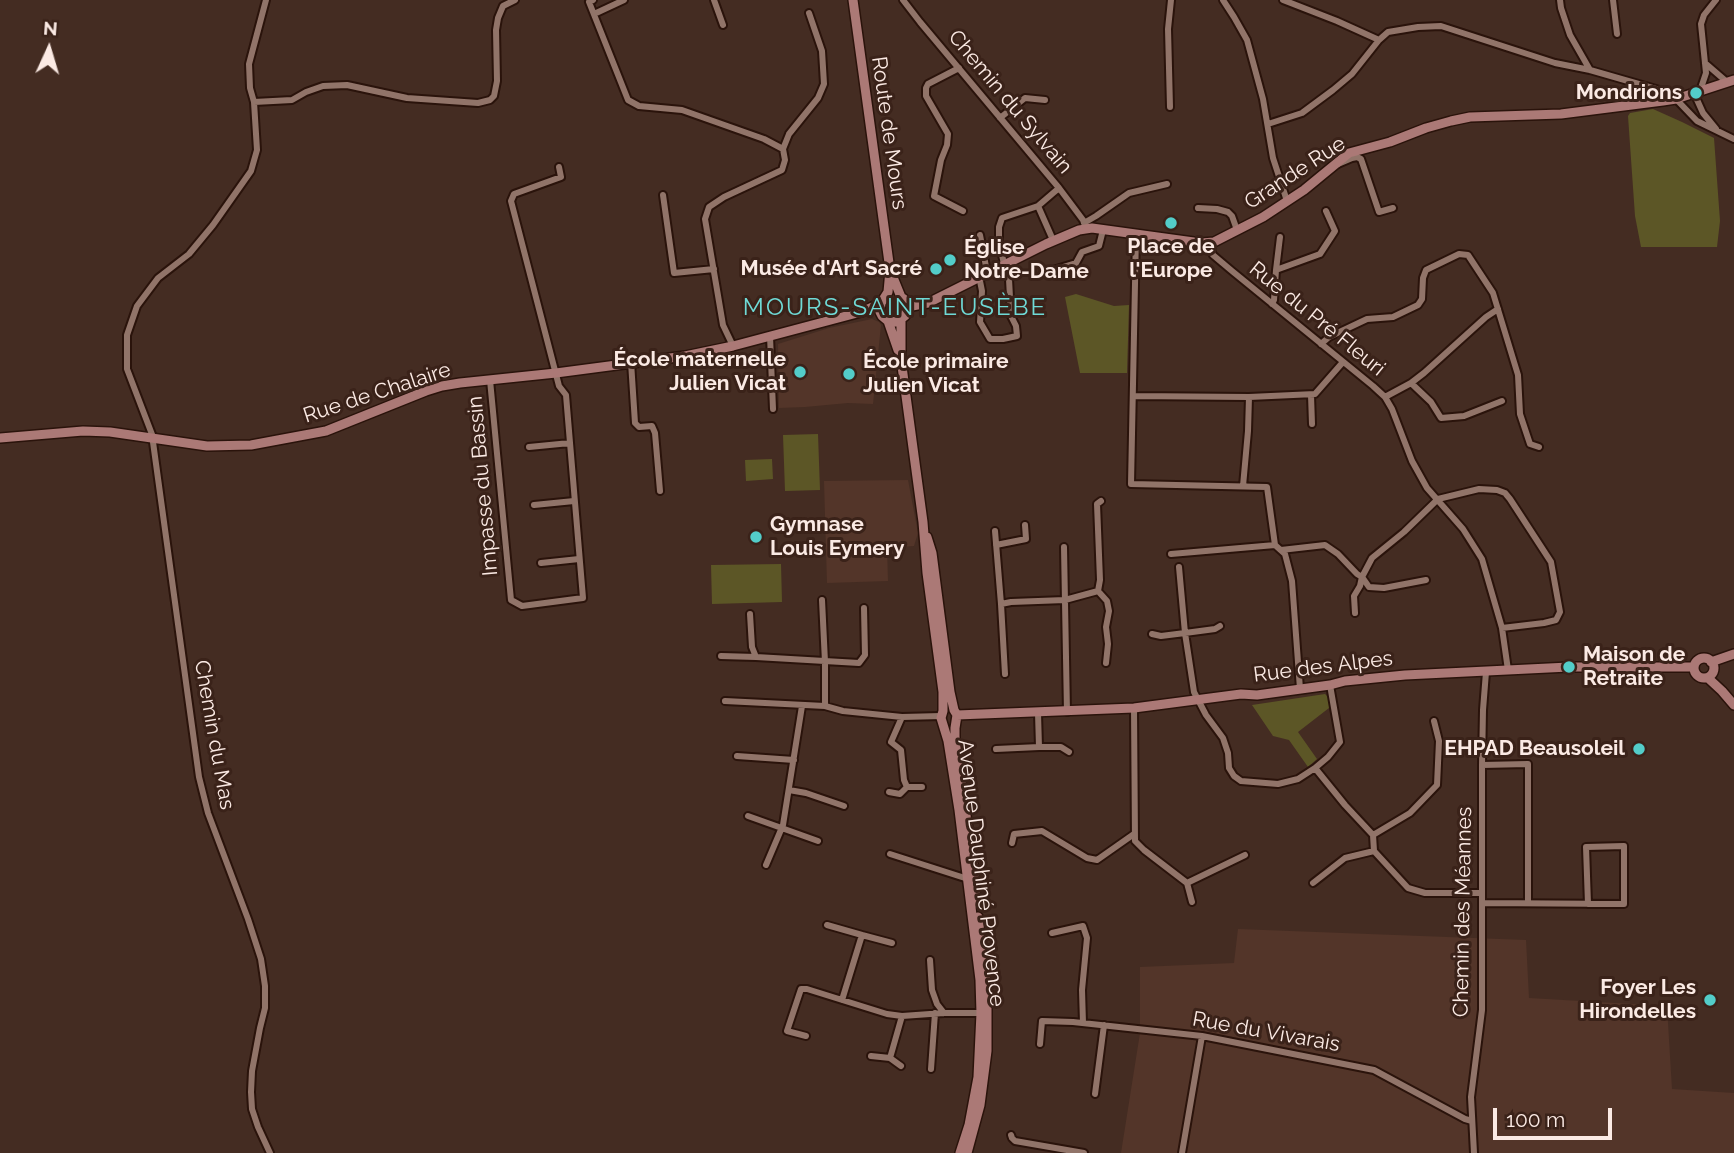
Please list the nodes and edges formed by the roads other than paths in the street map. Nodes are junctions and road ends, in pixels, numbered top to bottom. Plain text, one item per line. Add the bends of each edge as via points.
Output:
1 (267, 0) edge
2 (515, 0) edge
3 (593, 0) edge
4 (624, 0) edge
5 (714, 0) edge
6 (853, 0) edge
7 (904, 0) edge
8 (1171, 0) edge
9 (1223, 0) edge
10 (1283, 0) edge
11 (1560, 0) edge
12 (1613, 0) edge
13 (1716, 0) edge
14 (809, 13) dead end
15 (594, 15) junction
16 (723, 25) dead end
17 (1617, 34) dead end
18 (1379, 40) junction
19 (1706, 63) junction
20 (959, 68) junction
21 (1590, 70) junction
22 (1731, 82) edge
23 (1697, 92) junction
24 (1676, 99) junction
25 (1045, 100) dead end
26 (254, 103) junction
27 (1170, 107) dead end
28 (1000, 118) junction
29 (1268, 124) junction
30 (1717, 131) junction
31 (1734, 139) edge
32 (783, 149) junction
33 (1337, 163) junction
34 (559, 167) dead end
35 (1167, 184) dead end
36 (1059, 188) junction
37 (663, 195) dead end
38 (1287, 201) junction
39 (1038, 206) junction
40 (1199, 208) dead end
41 (1393, 208) dead end
42 (963, 211) dead end
43 (1326, 211) dead end
44 (1085, 225) junction
45 (1103, 230) junction
46 (1237, 230) junction
47 (1136, 234) junction
48 (980, 235) dead end
49 (1280, 237) dead end
50 (1053, 240) junction
51 (1208, 243) junction
52 (1005, 264) junction
53 (714, 269) junction
54 (890, 270) junction
55 (1053, 270) dead end
56 (1276, 270) junction
57 (983, 274) junction
58 (901, 297) junction
59 (883, 300) junction
60 (1272, 304) junction
61 (907, 307) junction
62 (1498, 309) junction
63 (861, 312) junction
64 (885, 318) junction
65 (901, 320) junction
66 (770, 336) junction
67 (1321, 344) junction
68 (733, 346) junction
69 (901, 359) junction
70 (631, 362) junction
71 (1343, 362) junction
72 (556, 373) junction
73 (490, 380) junction
74 (1411, 383) junction
75 (1311, 394) junction
76 (1133, 396) junction
77 (1249, 397) junction
78 (1385, 397) junction
79 (1502, 401) dead end
80 (773, 409) dead end
81 (1312, 424) dead end
82 (153, 437) junction
83 (0, 438) edge
84 (570, 443) junction
85 (529, 447) dead end
86 (1539, 447) dead end
87 (1242, 486) junction
88 (660, 491) dead end
89 (1438, 499) junction
90 (574, 501) junction
91 (1101, 501) dead end
92 (534, 505) dead end
93 (923, 522) junction
94 (1025, 525) dead end
95 (995, 531) dead end
96 (996, 545) junction
97 (1064, 547) dead end
98 (1278, 547) junction
99 (1171, 554) dead end
100 (579, 559) junction
101 (541, 563) dead end
102 (1179, 567) dead end
103 (1362, 577) junction
104 (1426, 580) dead end
105 (1098, 591) junction
106 (822, 600) dead end
107 (1065, 600) junction
108 (1001, 604) junction
109 (864, 608) dead end
110 (1355, 613) dead end
111 (750, 614) dead end
112 (1220, 625) dead end
113 (1502, 628) junction
114 (1185, 633) junction
115 (1153, 634) dead end
116 (1734, 654) edge
117 (721, 656) dead end
118 (756, 657) junction
119 (825, 662) junction
120 (1711, 662) junction
121 (1106, 663) dead end
122 (1694, 667) junction
123 (1508, 670) junction
124 (1486, 672) junction
125 (1005, 674) dead end
126 (1708, 678) junction
127 (1330, 685) junction
128 (1300, 689) junction
129 (1197, 700) junction
130 (725, 701) dead end
131 (1734, 705) edge
132 (802, 706) junction
133 (825, 706) junction
134 (1134, 708) junction
135 (1067, 712) junction
136 (1038, 713) junction
137 (942, 716) junction
138 (955, 716) junction
139 (902, 717) junction
140 (1434, 721) dead end
141 (1039, 747) junction
142 (996, 749) dead end
143 (1069, 752) dead end
144 (737, 756) dead end
145 (794, 760) junction
146 (1482, 765) junction
147 (1315, 768) junction
148 (922, 786) dead end
149 (907, 787) junction
150 (789, 790) junction
151 (889, 792) dead end
152 (844, 806) dead end
153 (748, 816) dead end
154 (781, 829) junction
155 (1134, 834) junction
156 (1373, 835) junction
157 (818, 841) dead end
158 (1012, 843) dead end
159 (1374, 851) junction
160 (890, 854) dead end
161 (1245, 855) dead end
162 (766, 865) dead end
163 (968, 879) junction
164 (1187, 883) junction
165 (1313, 883) dead end
166 (1482, 893) junction
167 (1192, 902) dead end
168 (1482, 903) junction
169 (1528, 903) junction
170 (1588, 904) junction
171 (827, 925) dead end
172 (1052, 933) dead end
173 (862, 935) junction
174 (892, 943) dead end
175 (930, 960) dead end
176 (842, 1000) junction
177 (935, 1013) junction
178 (944, 1013) junction
179 (985, 1014) junction
180 (902, 1016) junction
181 (1083, 1023) junction
182 (1104, 1025) junction
183 (806, 1036) dead end
184 (1202, 1036) junction
185 (1040, 1044) dead end
186 (871, 1056) dead end
187 (890, 1058) junction
188 (901, 1066) dead end
189 (931, 1069) dead end
190 (1095, 1094) dead end
191 (1472, 1121) junction
192 (1011, 1135) dead end
193 (270, 1153) edge
194 (960, 1153) edge
195 (967, 1153) edge
196 (1084, 1153) edge
197 (1182, 1153) edge
198 (1474, 1153) edge

1 - 26 street, Chemin du Mas via 249,64
2 - 26 street via 503,6 498,18 497,81 490,100 407,98 347,85 323,86 292,100
3 - 15 street via 589,2
4 - 15 street
5 - 16 street
6 - 54 street, Route de Mours
7 - 20 street, Chemin du Sylvain
8 - 27 street
9 - 29 street via 1247,40
10 - 18 street
11 - 21 street via 1570,36
12 - 17 street
13 - 19 street via 1701,24
14 - 32 street via 822,51 824,84
15 - 32 street via 628,100 639,106 682,110
18 - 21 street via 1388,32 1441,26
18 - 29 street via 1333,90 1302,113
19 - 22 street
19 - 23 street
20 - 28 street, Chemin du Sylvain
20 - 42 street via 928,84 926,96 948,134 934,196
21 - 24 street
22 - 23 street, Grande Rue
23 - 24 street, Grande Rue
23 - 30 street via 1703,113
24 - 30 street via 1697,121
24 - 33 street, Grande Rue via 1561,114 1471,117 1349,153
25 - 28 street via 1025,97
26 - 82 street, Chemin du Mas via 257,150 251,171 189,254 158,278 137,306 127,335 127,369
28 - 36 street, Chemin du Sylvain
29 - 38 street
30 - 31 street
32 - 53 street via 782,170 709,207 705,219
33 - 38 street, Grande Rue
33 - 41 street via 1361,159 1379,212
34 - 72 street via 561,177 514,194 511,201
35 - 44 street via 1129,192
36 - 39 street
36 - 44 street, Chemin du Sylvain
37 - 53 street via 674,273
38 - 46 street, Grande Rue
39 - 50 street
39 - 52 street via 1002,218 999,241
40 - 46 street via 1228,212
43 - 56 street via 1335,231 1320,254
44 - 45 street
44 - 50 street
45 - 47 street
45 - 55 street via 1099,246 1082,252 1076,263
46 - 51 street, Grande Rue
47 - 51 street
47 - 76 street
48 - 57 street
49 - 56 street
50 - 52 street
51 - 60 street, Rue du Pré Fleuri via 1213,254
52 - 57 street
52 - 57 street via 1017,336 990,339 980,323
53 - 68 street via 723,325
54 - 58 street, Route de Mours
54 - 59 street, Route de Mours
56 - 60 street
57 - 61 street via 928,303
58 - 59 street via 891,295
58 - 61 street
59 - 63 street, Rue de Chalaire
59 - 64 street via 880,312
60 - 67 street, Rue du Pré Fleuri
61 - 65 street
62 - 67 street via 1468,255 1459,254 1426,270 1418,305 1392,317 1367,319
62 - 74 street
62 - 86 street via 1518,375 1520,414 1530,444
63 - 64 street, Rue de Chalaire
63 - 66 street, Rue de Chalaire
64 - 65 street
64 - 69 street, Avenue Dauphiné Provence
65 - 69 street, Avenue Dauphiné Provence
66 - 68 street, Rue de Chalaire
66 - 80 street
67 - 71 street, Rue du Pré Fleuri
68 - 70 street, Rue de Chalaire
69 - 93 street, Avenue Dauphiné Provence
70 - 72 street, Rue de Chalaire
70 - 88 street via 635,423 652,426 655,433
71 - 75 street
71 - 78 street, Rue du Pré Fleuri
72 - 73 street, Rue de Chalaire
72 - 84 street via 566,395
73 - 82 street, Rue de Chalaire via 426,391 336,428 251,445 207,446
73 - 100 street, Impasse du Bassin via 511,600 522,606 583,598
74 - 78 street
74 - 79 street via 1441,418 1464,416
75 - 77 street
75 - 81 street
76 - 77 street
76 - 87 street via 1131,484
77 - 87 street
78 - 89 street, Rue du Pré Fleuri via 1412,461
82 - 83 street, Rue de Chalaire via 83,431
82 - 193 street, Chemin du Mas via 199,777 261,959 265,1008 251,1092 252,1109
84 - 85 street
84 - 90 street
87 - 98 street via 1267,487
89 - 103 street via 1372,558
89 - 113 street, Rue du Pré Fleuri via 1482,559
89 - 113 street via 1479,489 1506,493 1552,562 1560,612 1556,620
90 - 92 street
90 - 100 street
91 - 105 street via 1097,504
93 - 137 street, Avenue Dauphiné Provence
93 - 138 street, Avenue Dauphiné Provence via 932,553
94 - 96 street via 1026,539
95 - 96 street
96 - 108 street
97 - 107 street
98 - 99 street
98 - 103 street via 1325,545
98 - 128 street via 1285,554 1292,582
100 - 101 street
102 - 114 street
103 - 104 street via 1368,587 1384,588
103 - 110 street via 1354,596
105 - 107 street
105 - 121 street via 1109,611
106 - 119 street
107 - 108 street
107 - 135 street
108 - 125 street
109 - 119 street via 865,655 859,663
111 - 118 street
112 - 114 street
113 - 123 street, Rue du Pré Fleuri
114 - 115 street
114 - 129 street
116 - 120 street
117 - 118 street
118 - 119 street
119 - 133 street
120 - 122 street via 1701,659
120 - 126 street via 1714,670
122 - 123 street, Rue des Alpes
122 - 126 street via 1698,676
123 - 124 street, Rue des Alpes
124 - 127 street, Rue des Alpes via 1394,676
124 - 146 street, Chemin des Méannes
126 - 131 street
127 - 128 street, Rue des Alpes
127 - 147 street via 1340,742
128 - 129 street, Rue des Alpes
129 - 134 street, Rue des Alpes
129 - 147 street via 1223,738 1230,768 1241,781 1278,784
130 - 132 street
132 - 133 street
132 - 145 street
133 - 139 street
134 - 135 street, Rue des Alpes
134 - 155 street
135 - 136 street, Rue des Alpes
136 - 138 street, Rue des Alpes
136 - 141 street
137 - 138 street via 948,708
137 - 138 street via 948,724
137 - 139 street
137 - 163 street, Avenue Dauphiné Provence
138 - 179 street, Avenue Dauphiné Provence via 986,979
139 - 149 street via 891,742 901,750
140 - 156 street via 1439,741 1437,785 1410,813
141 - 142 street
141 - 143 street via 1061,747
144 - 145 street
145 - 150 street
146 - 166 street, Chemin des Méannes
146 - 169 street via 1528,764
147 - 156 street
148 - 149 street
149 - 151 street via 900,794
150 - 152 street
150 - 154 street
153 - 154 street
154 - 157 street
154 - 162 street
155 - 158 street via 1097,860 1042,831 1014,834
155 - 164 street via 1144,850
156 - 159 street
159 - 165 street via 1345,858
159 - 166 street via 1415,891
160 - 163 street
161 - 164 street
163 - 179 street, Avenue Dauphiné Provence
164 - 167 street
166 - 168 street, Chemin des Méannes
168 - 169 street
168 - 191 street, Chemin des Méannes via 1482,1010
169 - 170 street
170 - 170 street via 1624,904 1624,846 1586,847
171 - 173 street
172 - 181 street via 1083,926 1087,938
173 - 174 street
173 - 176 street
175 - 178 street via 932,990
176 - 180 street
176 - 183 street via 801,989 788,1031
177 - 178 street
177 - 180 street
177 - 189 street
178 - 179 street
179 - 194 street, Avenue Dauphiné Provence via 970,1125
179 - 195 street, Avenue Dauphiné Provence via 984,1082
180 - 187 street
181 - 182 street, Rue du Vivarais
181 - 185 street, Rue du Vivarais via 1042,1021
182 - 184 street, Rue du Vivarais
182 - 190 street
184 - 191 street, Rue du Vivarais via 1374,1070
184 - 197 street
186 - 187 street
187 - 188 street
191 - 198 street, Chemin des Méannes
192 - 196 street via 1015,1141

